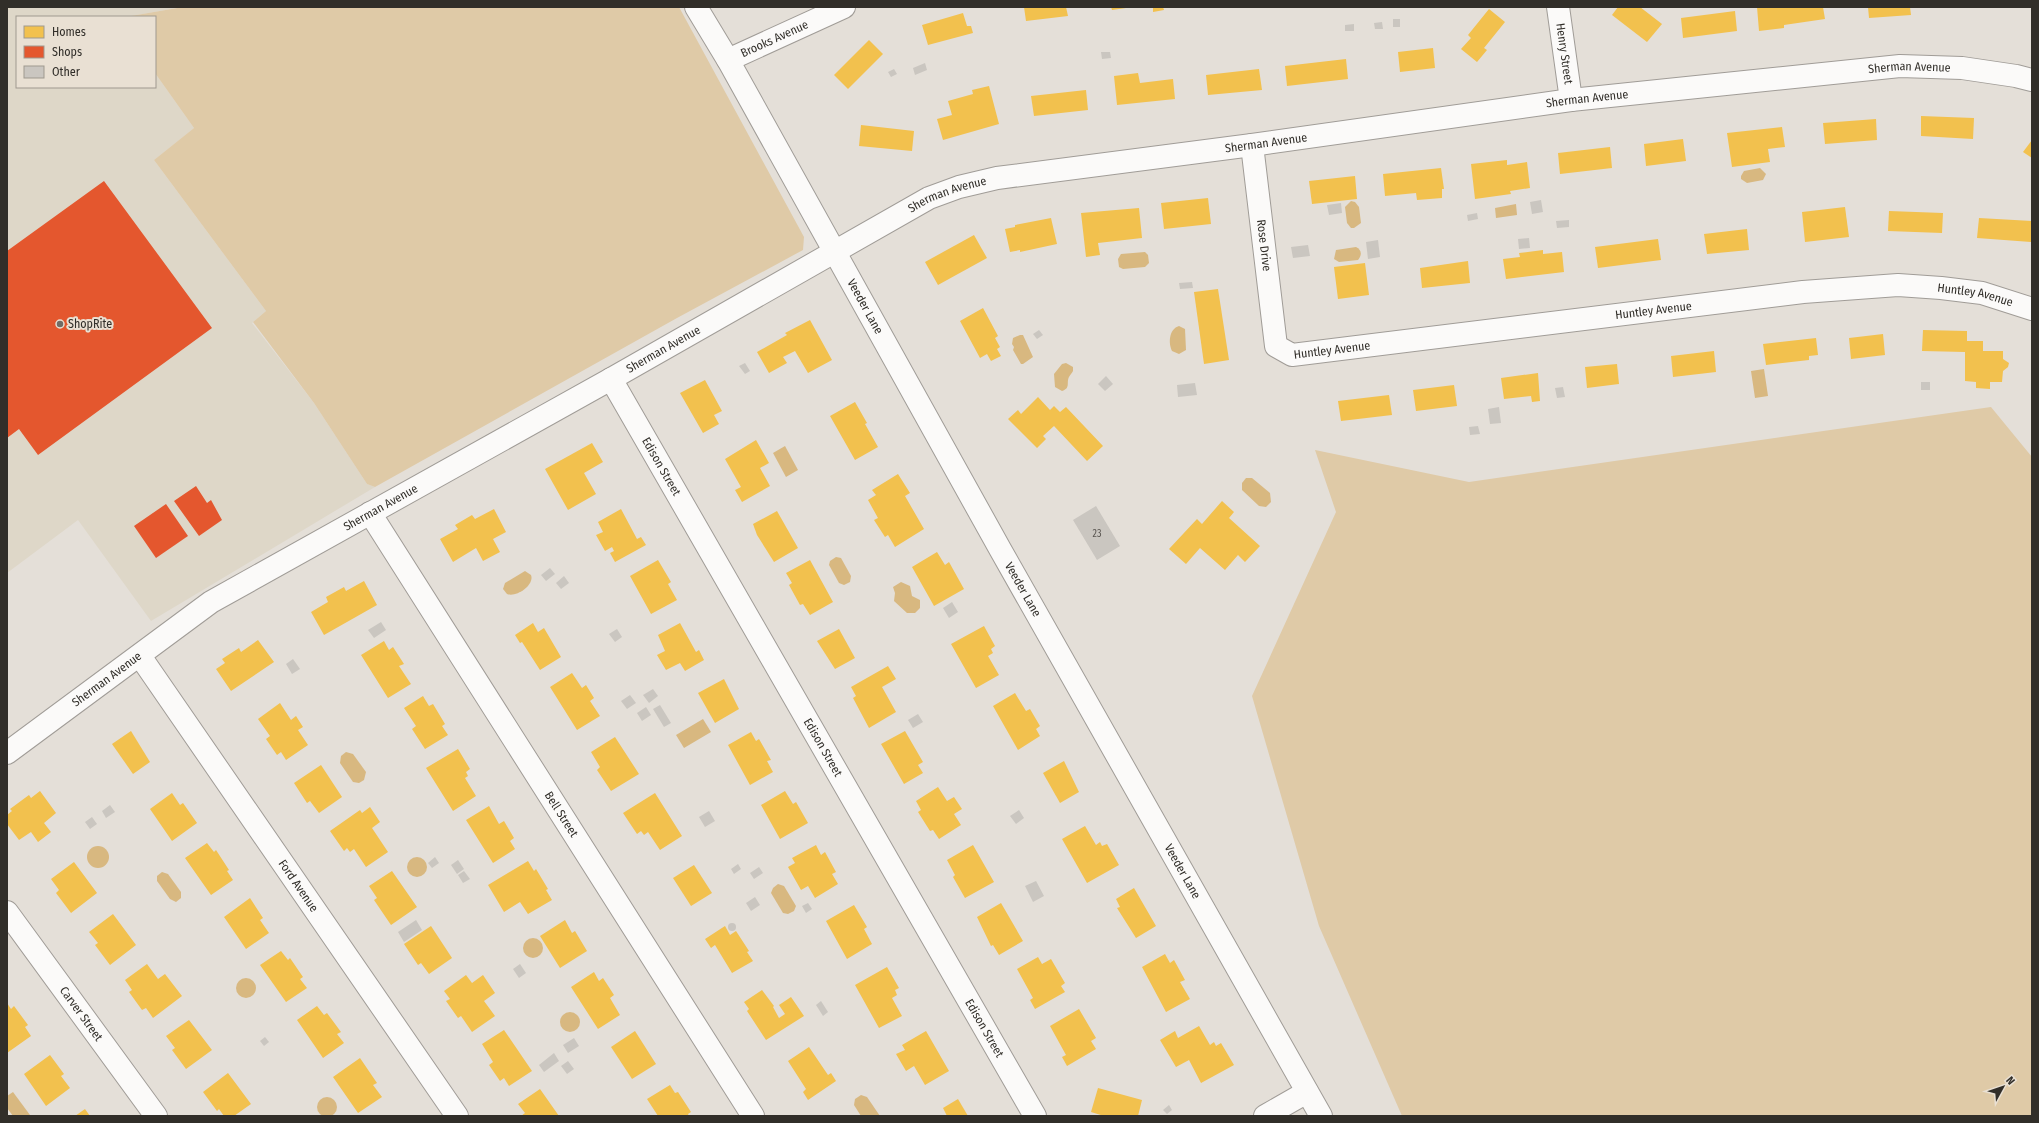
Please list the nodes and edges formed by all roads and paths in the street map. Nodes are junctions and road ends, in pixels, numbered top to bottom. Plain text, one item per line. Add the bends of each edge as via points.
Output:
1 (696, 7) edge
2 (707, 7) edge
3 (844, 7) edge
4 (1558, 7) edge
5 (728, 60) junction
6 (2032, 80) edge
7 (1571, 100) junction
8 (1252, 145) junction
9 (833, 251) junction
10 (2032, 309) edge
11 (1276, 346) joint
12 (610, 379) junction
13 (370, 513) junction
14 (140, 656) junction
15 (7, 753) edge
16 (7, 912) edge
17 (1307, 1092) junction
18 (156, 1116) edge
19 (457, 1116) edge
20 (753, 1116) edge
21 (1035, 1116) edge
22 (1265, 1116) edge
23 (1321, 1116) edge

1 - 5 street, Veeder Lane
2 - 5 street, Veeder Lane
3 - 5 street, Brooks Avenue
4 - 7 street, Henry Street
5 - 9 street, Veeder Lane
6 - 7 street, Sherman Avenue via 1962,68 1900,66
7 - 8 street, Sherman Avenue
8 - 9 street, Sherman Avenue via 997,178 959,187 929,198
8 - 11 street, Rose Drive
9 - 12 street, Sherman Avenue
9 - 17 street, Veeder Lane
10 - 11 street, Huntley Avenue via 1982,294 1898,285 1803,292 1292,355
12 - 13 street, Sherman Avenue
12 - 21 street, Edison Street
13 - 14 street, Sherman Avenue via 212,602
13 - 20 street, Bell Street
14 - 15 street, Sherman Avenue
14 - 19 street, Ford Avenue
16 - 18 street, Carver Street
17 - 22 street
17 - 23 street, Veeder Lane

